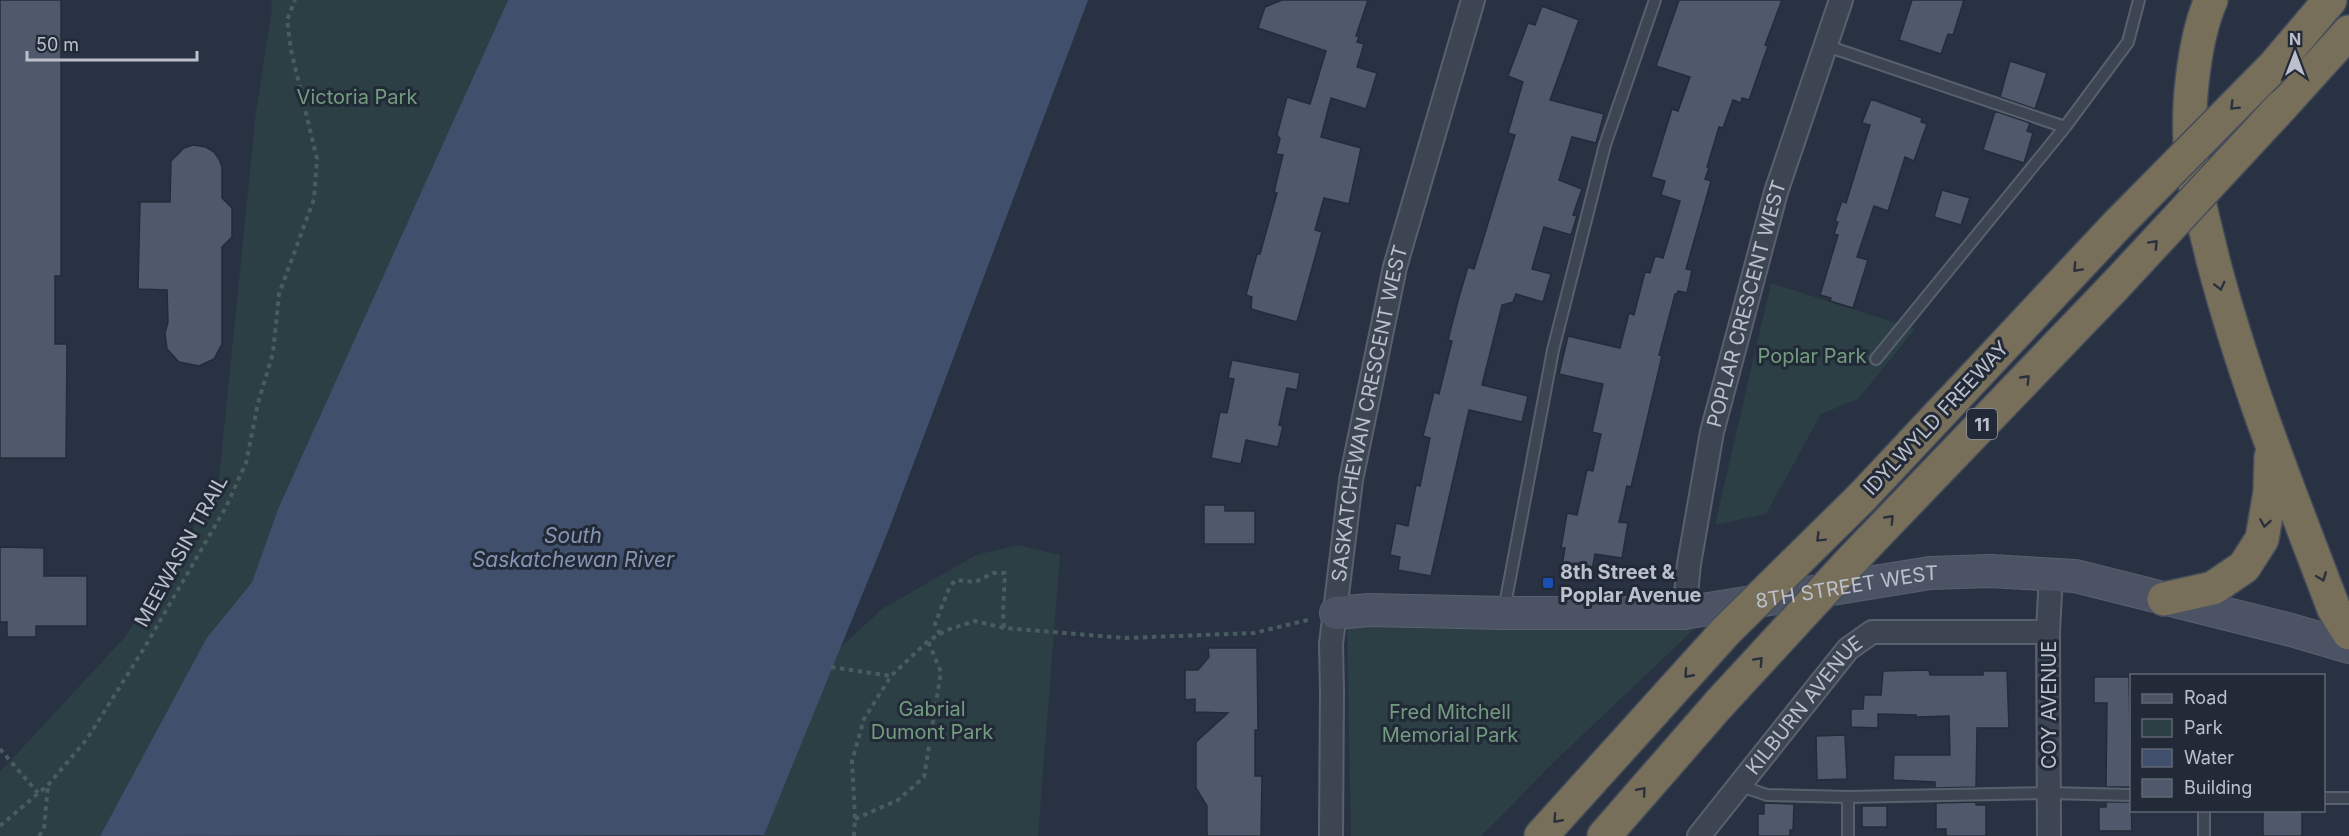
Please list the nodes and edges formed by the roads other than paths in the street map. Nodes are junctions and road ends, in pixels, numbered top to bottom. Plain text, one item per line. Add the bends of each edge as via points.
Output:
1 (1473, 0) edge
2 (1656, 0) edge
3 (1841, 0) edge
4 (2139, 0) edge
5 (2211, 0) edge
6 (2330, 0) edge
7 (2349, 32) edge
8 (1824, 45) junction
9 (2065, 127) junction
10 (1876, 359) dead end
11 (2271, 444) junction
12 (2051, 573) junction
13 (2164, 599) junction
14 (1336, 613) junction
15 (1504, 614) junction
16 (1684, 614) junction
17 (2048, 632) junction
18 (2349, 633) edge
19 (2349, 647) edge
20 (1738, 785) junction
21 (2049, 793) junction
22 (2130, 795) edge
23 (1848, 797) junction
24 (2325, 798) edge
25 (2349, 798) edge
26 (2204, 812) edge
27 (1331, 836) edge
28 (1541, 836) edge
29 (1604, 836) edge
30 (1699, 836) edge
31 (1848, 836) edge
32 (2049, 836) edge
33 (2204, 836) edge

1 - 14 street, SASKATCHEWAN CRESCENT WEST via 1392,278 1351,480
2 - 15 lane via 1605,145 1553,350
3 - 8 street, POPLAR CRESCENT WEST
4 - 9 lane via 2128,42
5 -> 11 highway via 2204,16 2193,81 2189,140 2200,208 2228,317
6 -> 28 highway, IDYLWYLD FREEWAY / 11, bridge via 2275,65 2116,225 1862,497 1727,630
29 -> 7 highway, IDYLWYLD FREEWAY / 11, bridge via 1850,562 2114,287
8 - 9 lane
8 - 16 street, POPLAR CRESCENT WEST via 1776,192 1712,432 1690,554
9 - 10 lane
11 -> 13 highway via 2270,492 2262,539 2244,567 2213,588
11 -> 18 highway via 2334,609
12 - 13 street, 8TH STREET WEST
12 - 16 street, 8TH STREET WEST via 1930,573
12 - 17 street, COY AVENUE
13 - 19 street, 8TH STREET WEST
14 - 15 street, 8TH STREET WEST via 1369,610
14 - 27 street, SASKATCHEWAN CRESCENT WEST via 1331,644
15 - 16 street, 8TH STREET WEST
17 - 20 street, KILBURN AVENUE via 1872,632 1848,649
17 - 21 street, COY AVENUE
20 - 23 lane via 1767,795
20 - 30 street, KILBURN AVENUE
21 - 22 lane
21 - 23 lane
21 - 32 street, COY AVENUE
23 - 31 lane
24 - 25 lane
26 - 33 lane

